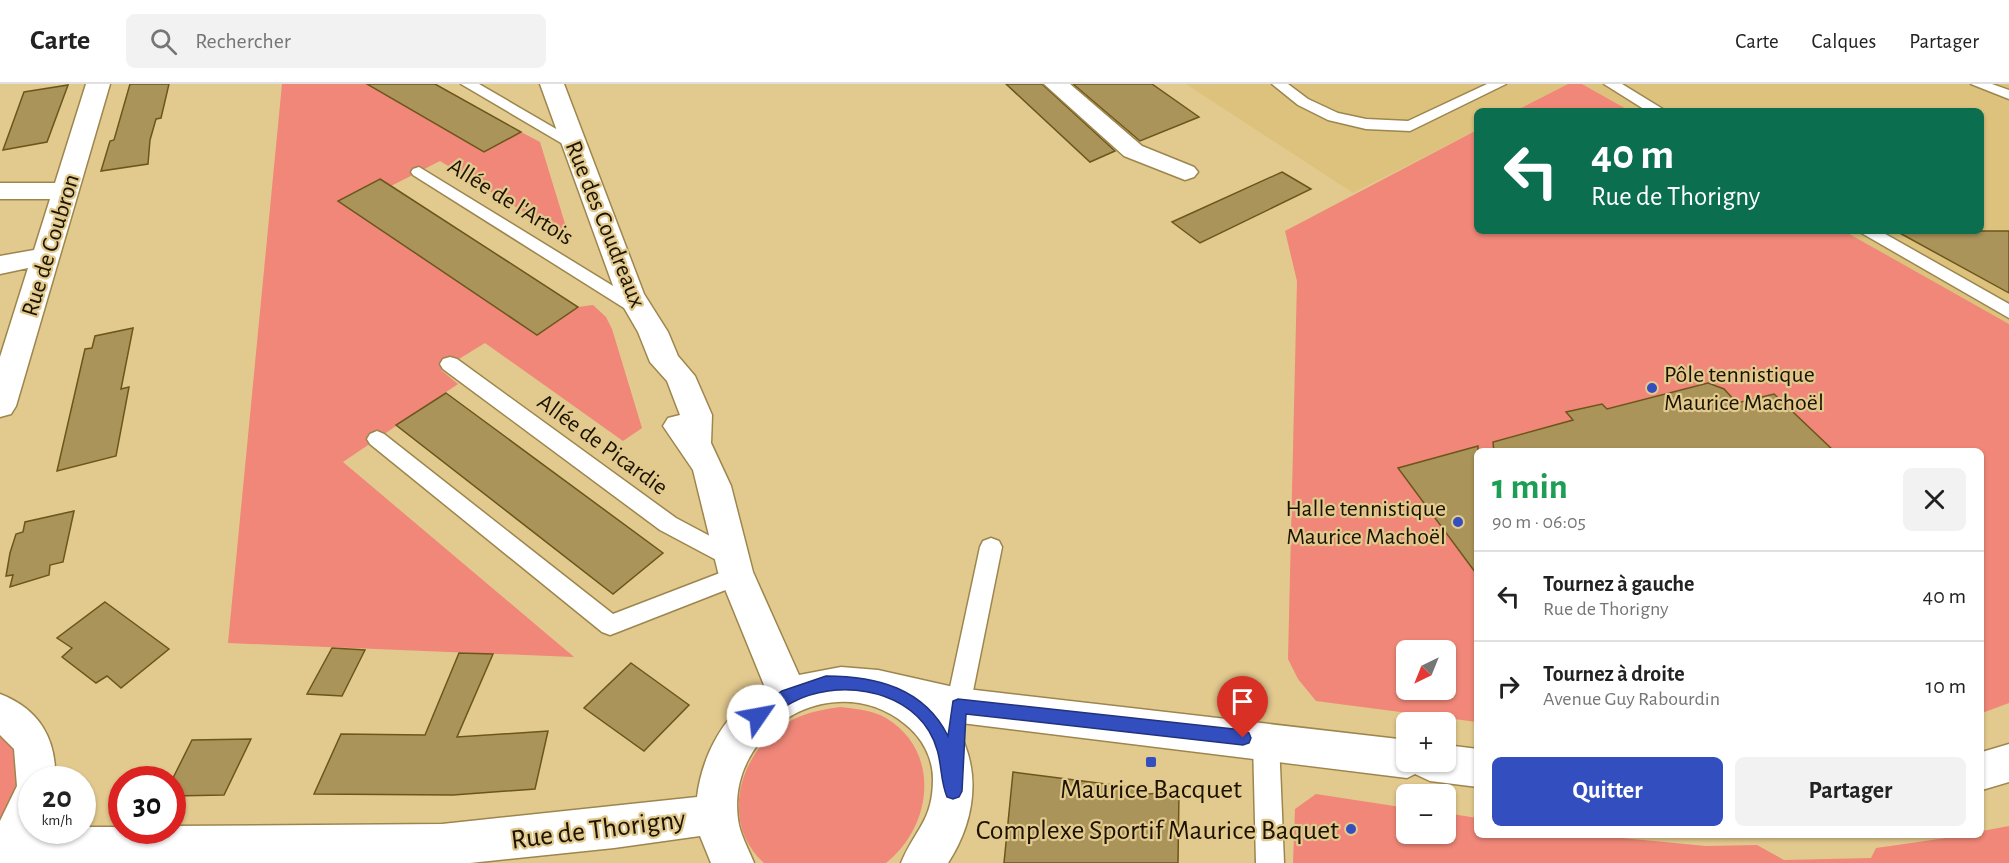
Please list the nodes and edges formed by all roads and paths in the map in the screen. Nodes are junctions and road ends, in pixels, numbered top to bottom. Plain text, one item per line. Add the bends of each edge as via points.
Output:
1 (98, 84) edge
2 (468, 84) edge
3 (552, 84) edge
4 (1056, 84) edge
5 (1279, 84) edge
6 (1499, 84) edge
7 (1611, 84) edge
8 (1978, 84) edge
9 (2009, 95) edge
10 (1653, 108) edge
11 (574, 144) junction
12 (419, 172) dead end
13 (1185, 172) dead end
14 (0, 191) edge
15 (67, 191) junction
16 (1872, 234) edge
17 (46, 256) junction
18 (0, 265) edge
19 (638, 309) junction
20 (2009, 312) edge
21 (450, 364) dead end
22 (0, 406) edge
23 (377, 439) dead end
24 (991, 547) dead end
25 (734, 566) junction
26 (878, 687) junction
27 (788, 696) junction
28 (958, 706) junction
29 (0, 712) edge
30 (1266, 741) junction
31 (1396, 758) edge
32 (2009, 763) edge
33 (1456, 765) edge
34 (36, 766) edge
35 (1474, 768) edge
36 (1984, 770) edge
37 (953, 791) junction
38 (716, 814) junction
39 (18, 825) edge
40 (6, 848) edge
41 (931, 856) edge
42 (733, 863) edge
43 (1270, 863) edge

1 - 15 street, Rue de Coubron
2 - 11 lane
3 - 11 street, Rue des Coudreaux
4 - 13 street via 1133,151
5 - 6 lane via 1333,117 1366,124 1410,126
7 - 10 lane
8 - 9 lane
11 - 19 street, Rue des Coudreaux
12 - 19 lane, Allée de l'Artois
14 - 15 street
15 - 17 street, Rue de Coubron
16 - 20 lane
17 - 18 street
17 - 22 street, Rue de Coubron
19 - 25 street, Rue des Coudreaux via 665,362 662,383 676,422 696,441 707,461
21 - 25 lane, Allée de Picardie via 668,524
23 - 25 lane via 609,626
24 - 28 lane
25 - 27 street, Rue des Coudreaux
26 - 27 street via 832,683
26 - 28 street
26 - 37 street via 909,701 934,724 949,755
27 - 38 street via 758,716 733,744 719,778
28 - 30 street
28 - 37 street
29 - 34 street via 24,728 37,757
30 - 31 street
30 - 43 lane
32 - 36 street
33 - 35 street
37 - 41 street via 949,816
38 - 40 street, Rue de Thorigny via 430,845
38 - 42 street via 722,843
39 - 40 street

